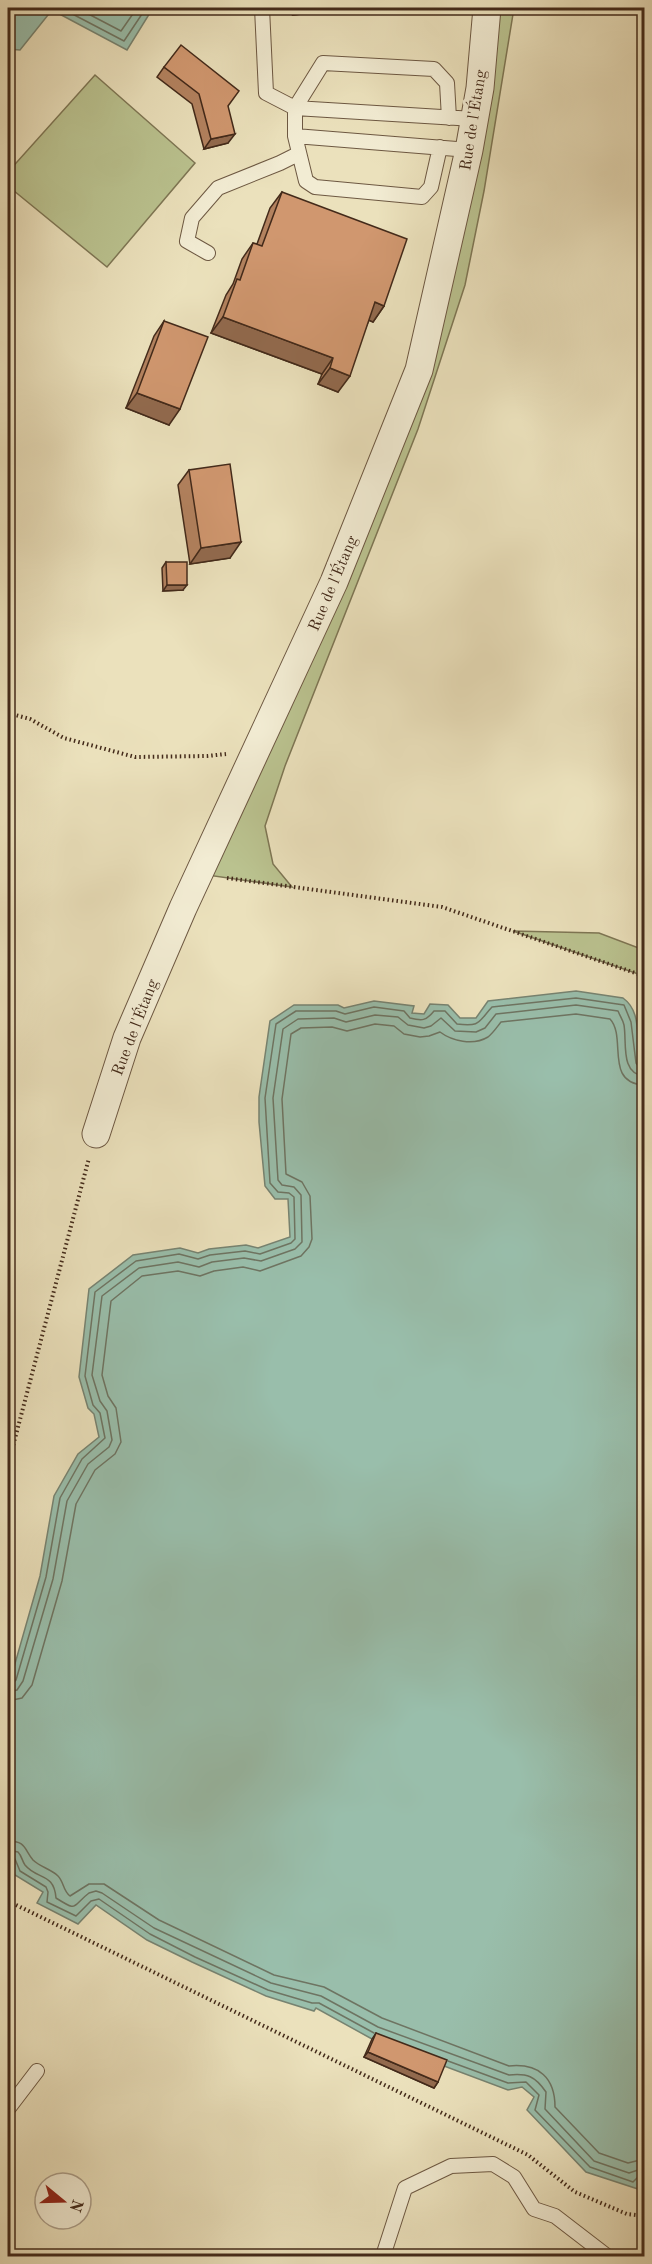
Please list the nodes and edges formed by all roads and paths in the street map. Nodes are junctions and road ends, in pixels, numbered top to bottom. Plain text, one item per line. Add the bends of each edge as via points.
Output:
1 (262, 8) edge
2 (487, 8) edge
3 (295, 108) junction
4 (462, 119) junction
5 (295, 136) junction
6 (440, 147) junction
7 (470, 150) junction
8 (298, 154) junction
9 (208, 253) dead end
10 (8, 713) edge
11 (256, 750) junction
12 (200, 874) junction
13 (645, 976) edge
14 (96, 1134) joint
15 (8, 1476) edge
16 (8, 1901) edge
17 (37, 2071) dead end
18 (8, 2109) edge
19 (645, 2216) edge
20 (383, 2256) edge
21 (607, 2256) edge

1 - 3 lane via 266,93
2 - 4 street, Rue de l'Étang via 480,88
3 - 4 lane
3 - 4 lane via 323,63 434,69 447,83
3 - 5 lane
4 - 7 street, Rue de l'Étang
5 - 6 lane
5 - 8 lane
6 - 7 lane
6 - 8 lane via 431,188 422,197 315,187 306,181
7 - 11 street, Rue de l'Étang via 418,370 334,582
8 - 9 lane via 218,188 192,218 188,242
10 - 11 path via 30,719 64,738 135,757 207,756
11 - 12 street, Rue de l'Étang
12 - 13 path via 442,907
12 - 14 street, Rue de l'Étang via 127,1038
14 - 15 path
16 - 19 path via 528,2155 574,2192 606,2207
17 - 18 lane
20 - 21 lane via 405,2188 451,2166 493,2164 514,2177 534,2209 555,2216

